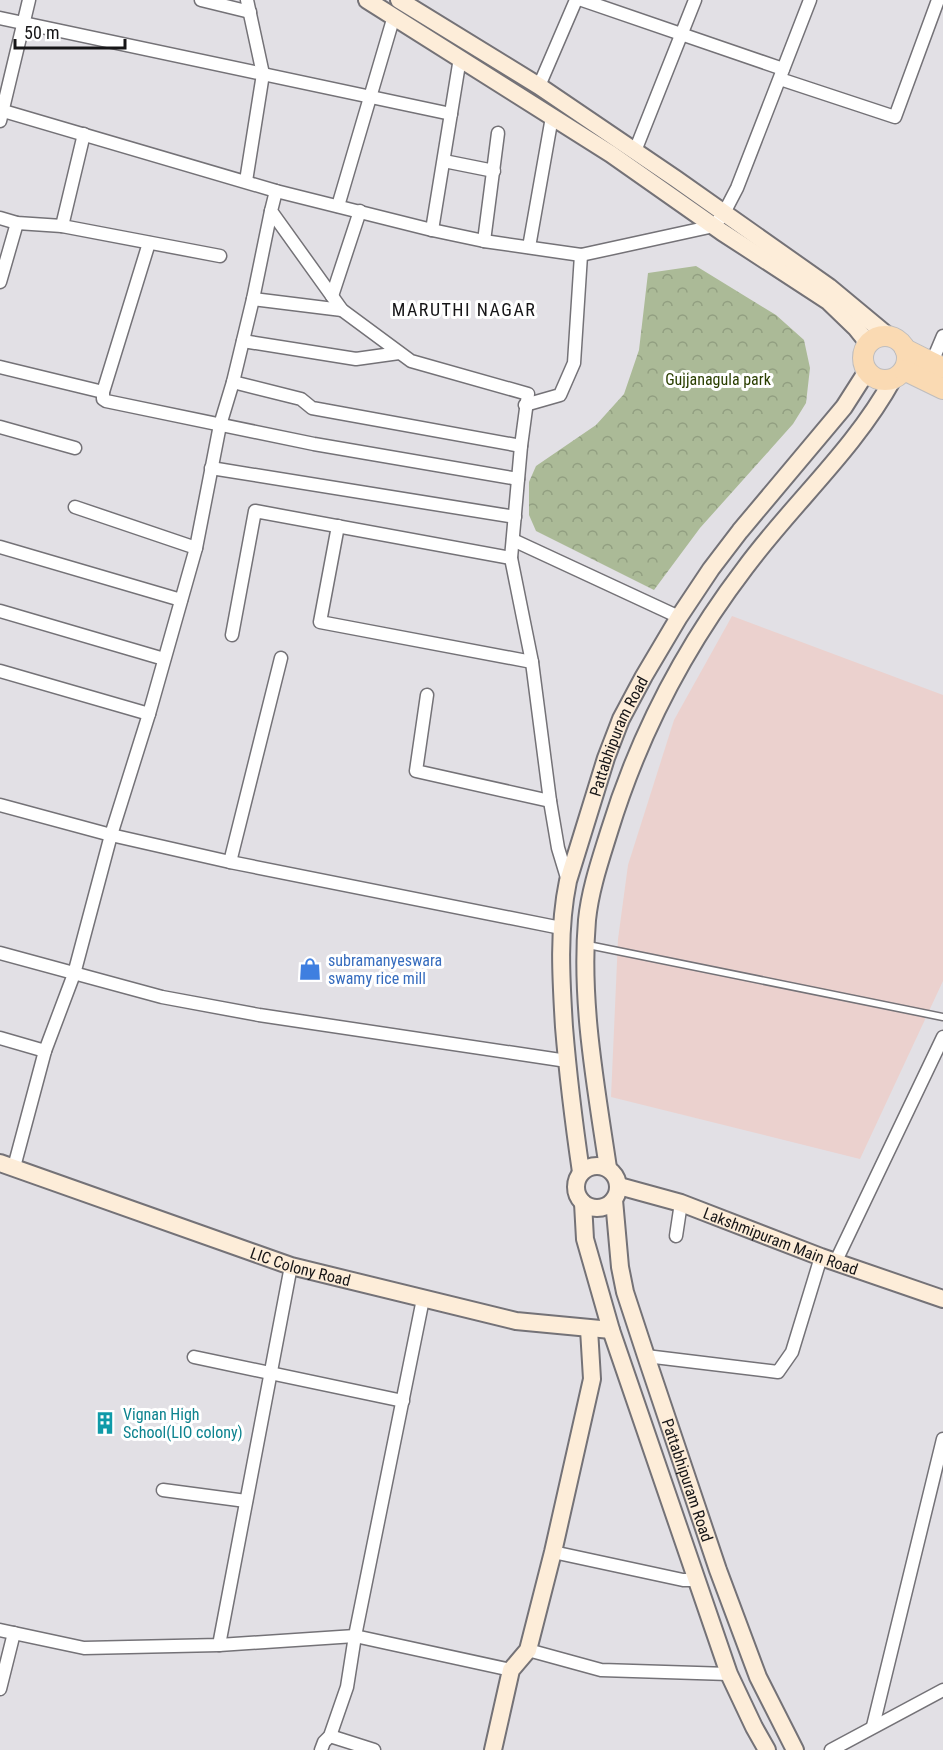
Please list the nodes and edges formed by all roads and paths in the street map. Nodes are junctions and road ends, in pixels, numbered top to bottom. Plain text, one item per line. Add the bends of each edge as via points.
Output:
1 (29, 0) edge
2 (201, 0) edge
3 (368, 0) edge
4 (576, 0) edge
5 (582, 0) edge
6 (695, 0) edge
7 (810, 0) edge
8 (938, 0) edge
9 (400, 5) edge
10 (248, 6) edge
11 (0, 18) edge
12 (24, 23) junction
13 (682, 34) junction
14 (460, 58) junction
15 (263, 74) junction
16 (782, 74) junction
17 (539, 86) junction
18 (370, 96) junction
19 (1, 114) edge
20 (451, 114) junction
21 (552, 117) junction
22 (498, 133) dead end
23 (84, 134) junction
24 (635, 152) junction
25 (444, 161) junction
26 (494, 171) junction
27 (246, 181) junction
28 (276, 191) junction
29 (338, 206) junction
30 (271, 211) junction
31 (360, 212) junction
32 (0, 218) edge
33 (719, 220) junction
34 (17, 223) junction
35 (62, 226) junction
36 (432, 230) junction
37 (484, 241) junction
38 (149, 243) junction
39 (529, 247) junction
40 (581, 255) junction
41 (220, 256) dead end
42 (0, 282) edge
43 (332, 296) junction
44 (253, 299) junction
45 (342, 310) junction
46 (888, 336) junction
47 (943, 336) edge
48 (243, 341) junction
49 (868, 344) junction
50 (905, 349) junction
51 (399, 353) junction
52 (938, 365) edge
53 (0, 367) edge
54 (867, 371) junction
55 (898, 374) junction
56 (233, 382) junction
57 (943, 389) edge
58 (104, 393) junction
59 (525, 405) junction
60 (220, 425) junction
61 (0, 428) edge
62 (521, 446) junction
63 (75, 448) dead end
64 (211, 468) junction
65 (518, 479) junction
66 (75, 507) dead end
67 (514, 518) junction
68 (338, 526) junction
69 (513, 540) junction
70 (0, 547) edge
71 (196, 548) junction
72 (511, 558) junction
73 (181, 600) junction
74 (0, 611) edge
75 (679, 617) junction
76 (232, 635) dead end
77 (281, 658) dead end
78 (164, 659) junction
79 (532, 662) junction
80 (0, 671) edge
81 (427, 695) dead end
82 (149, 714) junction
83 (550, 801) junction
84 (0, 805) edge
85 (111, 835) junction
86 (230, 862) junction
87 (568, 881) junction
88 (561, 928) junction
89 (586, 945) junction
90 (0, 953) edge
91 (74, 974) junction
92 (943, 1017) edge
93 (943, 1037) edge
94 (0, 1038) edge
95 (45, 1051) junction
96 (567, 1061) junction
97 (7, 1165) edge
98 (608, 1168) junction
99 (581, 1172) junction
100 (616, 1193) junction
101 (583, 1203) junction
102 (681, 1203) junction
103 (676, 1236) dead end
104 (828, 1260) junction
105 (291, 1266) junction
106 (423, 1299) junction
107 (943, 1299) edge
108 (589, 1329) junction
109 (610, 1330) junction
110 (646, 1356) junction
111 (194, 1357) dead end
112 (271, 1372) junction
113 (403, 1401) junction
114 (943, 1439) edge
115 (163, 1490) dead end
116 (246, 1501) junction
117 (553, 1552) junction
118 (697, 1580) junction
119 (0, 1630) edge
120 (14, 1633) junction
121 (355, 1635) junction
122 (219, 1645) junction
123 (528, 1650) junction
124 (511, 1670) junction
125 (729, 1674) junction
126 (0, 1689) edge
127 (943, 1690) edge
128 (873, 1726) junction
129 (330, 1736) junction
130 (321, 1750) edge
131 (374, 1750) edge
132 (493, 1750) edge
133 (767, 1750) edge
134 (795, 1750) edge
135 (831, 1750) edge

1 - 12 street
2 - 10 street
3 - 9 street
4 - 17 street
5 - 13 street
6 - 13 street
7 - 16 street
8 - 16 street via 895,117
9 - 14 street
9 - 17 street
9 - 18 street
10 - 15 street
11 - 12 street
12 - 15 street
12 - 19 street
13 - 16 street
13 - 24 street
14 - 20 street
14 - 21 street
15 - 18 street
15 - 27 street
16 - 33 street via 737,188
17 - 24 street
18 - 20 street
18 - 29 street
19 - 23 street
20 - 25 street
21 - 33 street
21 - 39 street
22 - 26 street
23 - 27 street
23 - 35 street
24 - 33 street
25 - 26 street
25 - 36 street
26 - 37 street
27 - 28 street
28 - 29 street
28 - 30 street
29 - 31 street
30 - 43 street
30 - 44 street
31 - 36 street
31 - 43 street
32 - 34 street
33 - 40 street
33 - 46 street via 829,287
33 - 49 street via 828,301
34 - 35 street
34 - 42 street
35 - 38 street
36 - 37 street
37 - 39 street
38 - 41 street
38 - 58 street
39 - 40 street
40 - 59 street via 574,363 560,395
43 - 45 street
44 - 45 street
44 - 48 street
45 - 51 street
46 - 49 main road
46 - 50 main road
47 - 52 street
48 - 51 street via 356,359
48 - 56 street
49 - 54 main road via 863,357
50 - 52 main road
50 - 55 main road via 907,356
51 - 59 street via 411,361 528,394
53 - 58 street
54 - 55 main road via 878,379
54 - 75 street, Pattabhipuram Road via 844,407 740,531
55 - 57 main road
55 - 89 street, Pattabhipuram Road via 846,449 746,566 673,678 625,780 591,894
56 - 60 street
56 - 62 street via 301,399 312,408
58 - 60 street via 106,401
59 - 62 street
60 - 64 street
60 - 65 street
61 - 63 street
62 - 65 street
64 - 67 street
64 - 71 street
65 - 67 street
66 - 71 street
67 - 69 street
68 - 72 street
68 - 76 street via 255,510
68 - 79 street via 320,622
69 - 72 street
69 - 75 street
70 - 73 street
71 - 73 street
72 - 79 street
73 - 78 street
74 - 78 street
75 - 87 street, Pattabhipuram Road via 621,719
77 - 86 street
78 - 82 street
79 - 83 street
80 - 82 street
81 - 83 street via 416,771
82 - 85 street
83 - 87 street
84 - 85 street
85 - 86 street
85 - 91 street
86 - 88 street
87 - 88 street, Pattabhipuram Road
88 - 96 street, Pattabhipuram Road
89 - 92 lane
89 - 98 street, Pattabhipuram Road via 590,1042
90 - 91 street
91 - 95 street
91 - 96 street via 162,997 259,1015
93 - 104 street
94 - 95 street
95 - 97 street
96 - 99 street, Pattabhipuram Road
97 - 105 street, LIC Colony Road
98 - 99 street via 594,1166
98 - 100 street via 617,1179
99 - 101 street via 576,1192
100 - 101 street via 603,1208
100 - 102 street, Lakshmipuram Main Road
100 - 110 street, Pattabhipuram Road via 625,1292
101 - 109 street, Pattabhipuram Road via 585,1239
102 - 103 street
102 - 104 street, Lakshmipuram Main Road
104 - 107 street, Lakshmipuram Main Road
104 - 110 street via 792,1352 778,1372
105 - 106 street, LIC Colony Road
105 - 112 street
106 - 108 street, LIC Colony Road via 516,1321
106 - 113 street
108 - 109 street, LIC Colony Road
108 - 117 street via 592,1379
109 - 118 street, Pattabhipuram Road
110 - 134 street, Pattabhipuram Road via 750,1656
111 - 112 street
112 - 113 street
112 - 116 street
113 - 121 street
114 - 128 street
115 - 116 street
116 - 122 street
117 - 118 street
117 - 123 street
118 - 125 street, Pattabhipuram Road
119 - 120 street
120 - 122 street via 84,1648
120 - 126 street
121 - 122 street
121 - 124 street
121 - 129 street via 347,1687
123 - 124 street
123 - 125 street via 601,1670
124 - 132 street
125 - 133 street, Pattabhipuram Road
127 - 128 street
128 - 135 street
129 - 130 street
129 - 131 street

